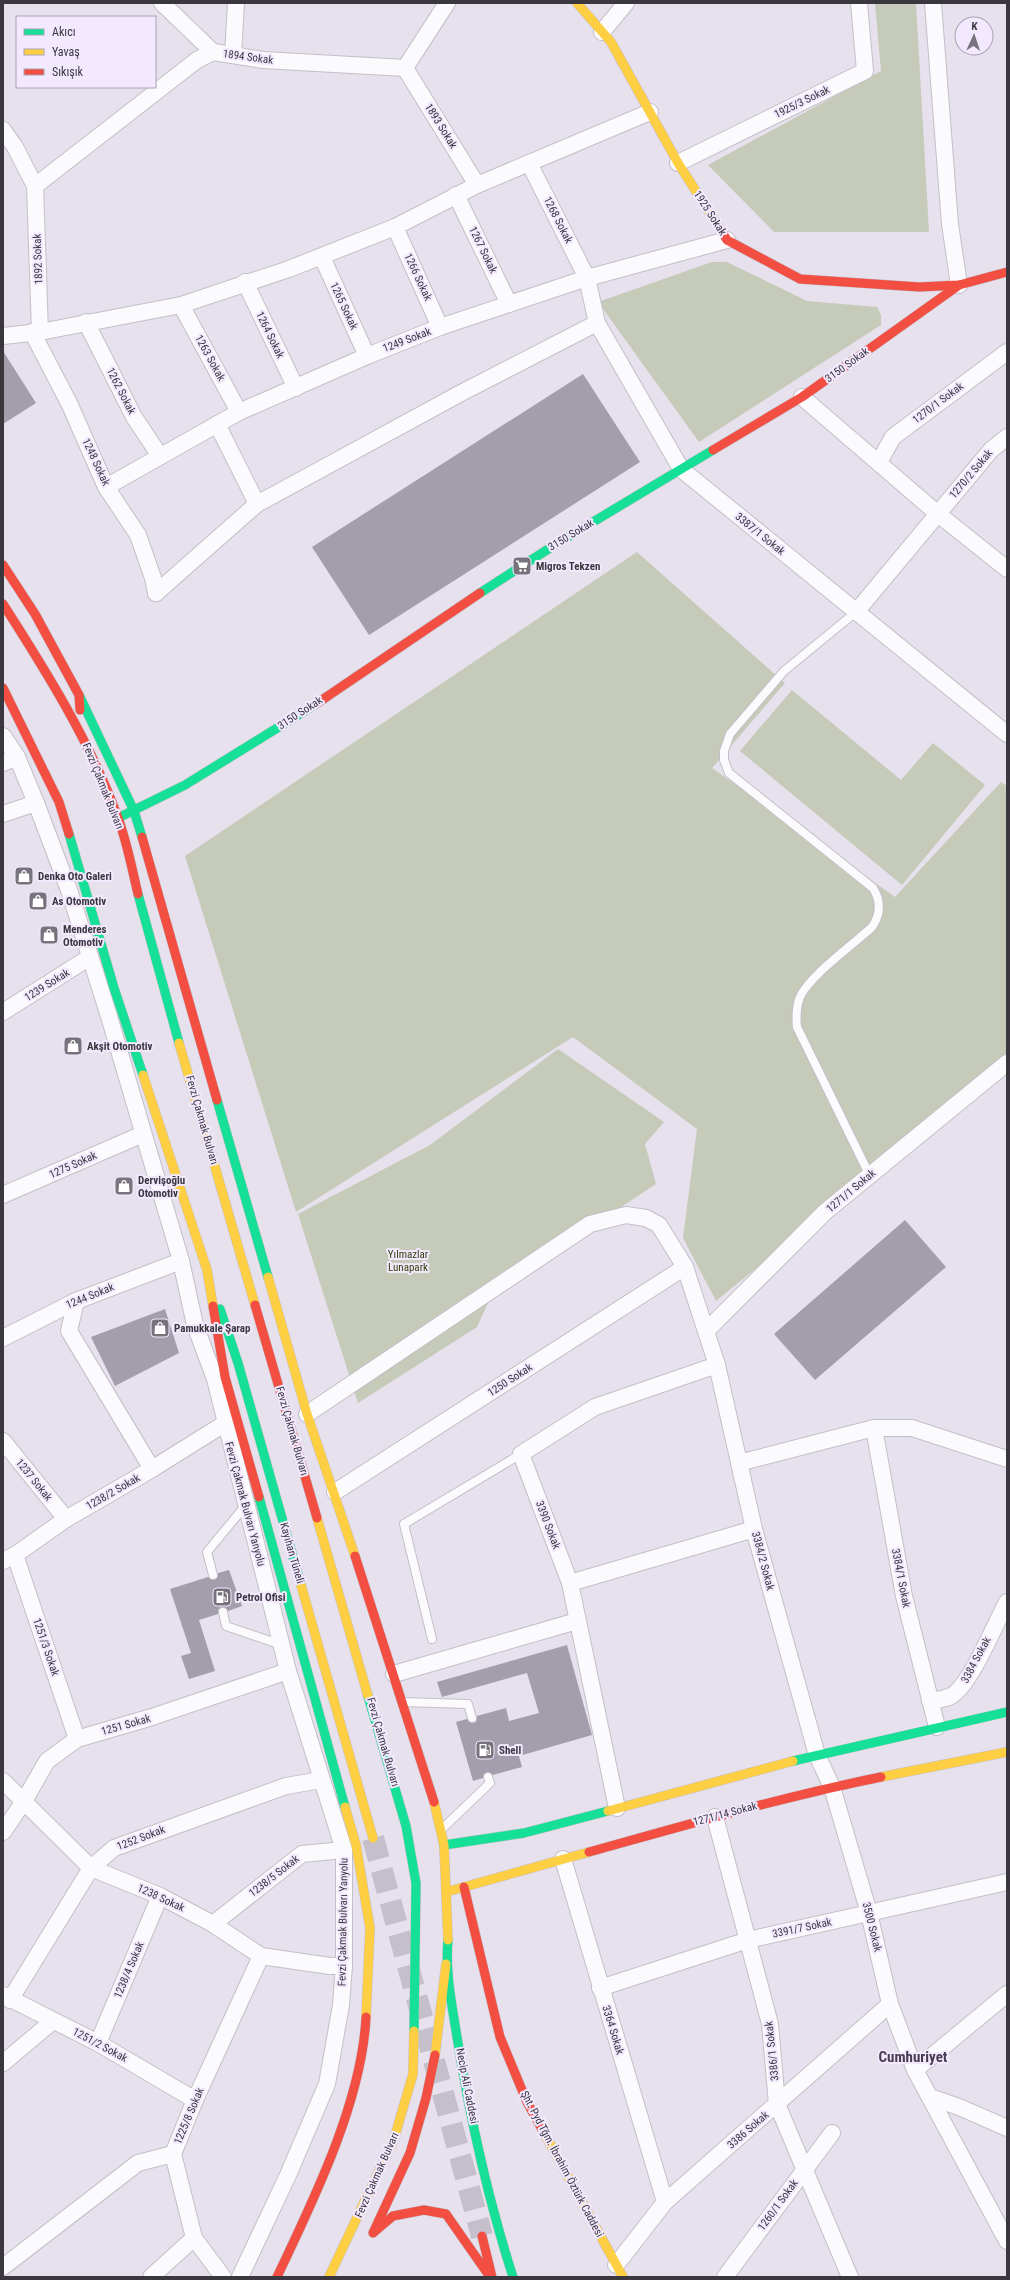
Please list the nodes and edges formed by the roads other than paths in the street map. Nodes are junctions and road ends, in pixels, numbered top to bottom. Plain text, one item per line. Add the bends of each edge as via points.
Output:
1 (162, 3) edge
2 (236, 3) edge
3 (447, 3) edge
4 (577, 3) edge
5 (626, 3) edge
6 (859, 3) edge
7 (933, 3) edge
8 (602, 32) junction
9 (213, 52) junction
10 (233, 55) junction
11 (405, 68) junction
12 (650, 112) junction
13 (3, 130) edge
14 (9, 149) edge
15 (530, 163) junction
16 (678, 163) junction
17 (477, 185) junction
18 (36, 186) junction
19 (456, 196) junction
20 (395, 227) junction
21 (727, 240) junction
22 (322, 257) junction
23 (1007, 272) edge
24 (587, 278) junction
25 (245, 282) junction
26 (958, 284) junction
27 (509, 304) junction
28 (181, 305) junction
29 (86, 322) junction
30 (597, 323) junction
31 (440, 327) junction
32 (36, 332) junction
33 (3, 336) edge
34 (1007, 352) edge
35 (367, 356) junction
36 (296, 388) junction
37 (802, 397) junction
38 (239, 412) junction
39 (217, 424) junction
40 (1007, 436) edge
41 (160, 456) junction
42 (879, 462) junction
43 (681, 469) junction
44 (106, 487) junction
45 (257, 504) junction
46 (938, 514) junction
47 (3, 565) edge
48 (1007, 569) edge
49 (3, 604) edge
50 (856, 612) junction
51 (3, 688) edge
52 (79, 695) junction
53 (1007, 734) edge
54 (3, 736) edge
55 (82, 737) junction
56 (10, 760) edge
57 (36, 803) junction
58 (134, 811) junction
59 (3, 814) edge
60 (118, 818) junction
61 (90, 957) junction
62 (4, 1008) edge
63 (1007, 1063) edge
64 (143, 1134) junction
65 (870, 1176) junction
66 (3, 1195) edge
67 (181, 1261) junction
68 (685, 1267) junction
69 (207, 1270) junction
70 (76, 1301) junction
71 (706, 1331) junction
72 (3, 1338) edge
73 (717, 1365) junction
74 (307, 1414) junction
75 (224, 1424) junction
76 (874, 1428) junction
77 (3, 1441) edge
78 (522, 1454) junction
79 (1007, 1459) edge
80 (739, 1463) junction
81 (152, 1470) junction
82 (334, 1492) junction
83 (246, 1506) junction
84 (66, 1518) junction
85 (754, 1529) junction
86 (9, 1558) edge
87 (213, 1575) dead end
88 (570, 1583) junction
89 (1007, 1602) edge
90 (223, 1612) dead end
91 (577, 1621) junction
92 (432, 1639) dead end
93 (282, 1645) junction
94 (288, 1671) junction
95 (394, 1674) junction
96 (930, 1701) junction
97 (403, 1702) junction
98 (1007, 1712) edge
99 (472, 1718) dead end
100 (936, 1727) junction
101 (77, 1739) junction
102 (1007, 1752) edge
103 (817, 1755) junction
104 (488, 1777) dead end
105 (321, 1780) junction
106 (3, 1781) edge
107 (832, 1788) junction
108 (24, 1801) junction
109 (617, 1808) junction
110 (715, 1817) junction
111 (441, 1830) junction
112 (3, 1832) edge
113 (373, 1838) tunnel mouth
114 (444, 1845) junction
115 (344, 1850) junction
116 (563, 1859) junction
117 (91, 1868) junction
118 (1007, 1882) edge
119 (464, 1887) junction
120 (446, 1892) junction
121 (160, 1896) junction
122 (869, 1913) junction
123 (213, 1924) junction
124 (748, 1940) junction
125 (261, 1956) junction
126 (446, 1964) junction
127 (344, 1966) junction
128 (600, 1988) junction
129 (1007, 1994) edge
130 (6, 1998) edge
131 (890, 2004) junction
132 (53, 2021) junction
133 (98, 2043) junction
134 (3, 2063) edge
135 (915, 2070) junction
136 (930, 2097) junction
137 (195, 2100) junction
138 (777, 2104) junction
139 (1007, 2128) edge
140 (832, 2133) dead end
141 (173, 2154) junction
142 (804, 2169) junction
143 (665, 2202) junction
144 (482, 2236) tunnel mouth
145 (194, 2238) junction
146 (1007, 2241) edge
147 (348, 2260) dead end
148 (3, 2267) edge
149 (620, 2271) edge
150 (151, 2277) edge
151 (223, 2277) edge
152 (240, 2277) edge
153 (277, 2277) edge
154 (329, 2277) edge
155 (333, 2277) edge
156 (491, 2277) edge
157 (513, 2277) edge
158 (725, 2277) edge
159 (850, 2277) edge

1 - 9 street
2 - 10 street
3 - 11 street
4 - 8 main road, 1925 Sokak
5 - 8 street
6 - 16 street, 1925/3 Sokak via 865,71
7 - 26 street via 950,224
8 - 12 main road, 1925 Sokak
9 - 10 street, 1894 Sokak
9 - 18 street, 1894 Sokak via 197,60
10 - 11 street, 1894 Sokak via 263,60
11 - 17 street, 1893 Sokak
12 - 15 street
12 - 16 main road, 1925 Sokak
13 - 14 street
14 - 18 street
15 - 17 street
15 - 24 street, 1268 Sokak
16 - 21 main road, 1925 Sokak
17 - 19 street
18 - 32 street, 1892 Sokak
19 - 20 street
19 - 27 street, 1267 Sokak
20 - 22 street
20 - 31 street, 1266 Sokak
21 - 24 street, 1249 Sokak
21 - 26 main road, 1925 Sokak via 800,279 919,287
22 - 25 street
22 - 35 street, 1265 Sokak
23 - 26 main road
24 - 27 street, 1249 Sokak
24 - 30 street, 3387/1 Sokak
25 - 28 street
25 - 36 street, 1264 Sokak
26 - 37 main road, 3150 Sokak
27 - 31 street, 1249 Sokak
28 - 29 street
28 - 38 street, 1263 Sokak
29 - 32 street
29 - 41 street, 1262 Sokak via 134,417
30 - 43 street, 3387/1 Sokak
30 - 45 street via 461,393
31 - 35 street, 1249 Sokak
32 - 33 street
32 - 44 street, 1248 Sokak
34 - 42 street, 1270/1 Sokak via 893,437
35 - 36 street, 1249 Sokak
36 - 38 street, 1249 Sokak
37 - 42 street
37 - 43 main road, 3150 Sokak
38 - 39 street, 1249 Sokak
39 - 41 street, 1249 Sokak
39 - 45 street
40 - 46 street, 1270/2 Sokak via 990,450
41 - 44 street, 1249 Sokak
42 - 46 street
43 - 50 street, 3387/1 Sokak
43 - 58 main road, 3150 Sokak via 553,546 441,618 301,714 185,785
44 - 45 street, 1248 Sokak via 138,535 156,593
46 - 48 street
46 - 50 street, 1270/2 Sokak
47 - 52 main road, Necip Ali Caddesi via 35,614
49 - 55 main road, Fevzi Çakmak Bulvarı via 44,668
50 - 53 street, 3387/1 Sokak
50 - 65 lane via 784,670 730,734 724,751 724,760 729,773 873,888 877,894 880,908 876,921 807,986 800,997 796,1016 797,1027
51 - 69 main road via 59,802 114,988
52 - 55 main road
52 - 58 main road, Necip Ali Caddesi
54 - 56 street, Fevzi Çakmak Bulvarı Yanyolu
55 - 60 main road, Fevzi Çakmak Bulvarı
56 - 57 street, Fevzi Çakmak Bulvarı Yanyolu
57 - 59 street
57 - 61 street, Fevzi Çakmak Bulvarı Yanyolu via 69,890
58 - 60 main road, 3150 Sokak
58 - 74 main road, Necip Ali Caddesi
60 - 154 main road, Fevzi Çakmak Bulvarı via 246,1275 406,1826 416,1883 413,2074 394,2139
61 - 62 street, 1239 Sokak
61 - 64 street, Fevzi Çakmak Bulvarı Yanyolu
63 - 65 street, 1271/1 Sokak
64 - 66 street, 1275 Sokak
64 - 67 street, Fevzi Çakmak Bulvarı Yanyolu
65 - 71 street, 1271/1 Sokak via 825,1212
67 - 70 street, 1244 Sokak
67 - 75 street, Fevzi Çakmak Bulvarı Yanyolu via 194,1326 214,1379
68 - 71 street, 3384/2 Sokak
68 - 74 street, 3384/2 Sokak via 659,1225 646,1218 626,1215 590,1224
68 - 82 street, 1250 Sokak
69 - 113 main road, Kayıhan Tüneli via 238,1363
69 - 153 main road via 224,1377 356,1845 370,1928 365,2040 347,2116
70 - 72 street, 1244 Sokak
70 - 81 street via 68,1331
71 - 73 street, 3384/2 Sokak
73 - 78 street via 595,1407
73 - 80 street, 3384/2 Sokak
74 - 82 main road, Necip Ali Caddesi
75 - 81 street, 1238/2 Sokak
75 - 83 street, Fevzi Çakmak Bulvarı Yanyolu
76 - 79 street via 912,1428
76 - 80 street
76 - 96 street, 3384/1 Sokak via 904,1596
77 - 84 street, 1237 Sokak
78 - 88 street, 3390 Sokak
78 - 92 lane via 404,1524
80 - 85 street, 3384/2 Sokak
81 - 84 street, 1238/2 Sokak
82 - 95 main road, Necip Ali Caddesi
83 - 87 lane via 207,1552
83 - 93 street, Fevzi Çakmak Bulvarı Yanyolu
84 - 86 street, 1238/2 Sokak
85 - 88 street
85 - 103 street, 3384/2 Sokak
86 - 101 street, 1251/3 Sokak
88 - 91 street, 3390 Sokak
89 - 96 street, 3384 Sokak via 961,1689 950,1697
90 - 93 lane via 226,1626
91 - 95 street
91 - 109 street, 3390 Sokak
93 - 94 street, Fevzi Çakmak Bulvarı Yanyolu
94 - 101 street, 1251 Sokak via 152,1717
94 - 105 street, Fevzi Çakmak Bulvarı Yanyolu
95 - 97 main road, Necip Ali Caddesi
96 - 100 street, 3384/1 Sokak
97 - 99 lane via 468,1704
97 - 111 main road, Necip Ali Caddesi
98 - 100 main road
100 - 103 main road
101 - 108 street, 1251 Sokak via 47,1761
102 - 107 main road, 1271/14 Sokak
103 - 107 street, 3500 Sokak
103 - 109 main road
104 - 111 lane via 490,1784
105 - 115 street, Fevzi Çakmak Bulvarı Yanyolu
105 - 117 street, 1252 Sokak via 286,1786 114,1848
106 - 108 street, 1238 Sokak
107 - 110 main road, 1271/14 Sokak
107 - 122 street, 3500 Sokak
108 - 112 street, 1251 Sokak
108 - 117 street, 1238 Sokak
109 - 114 main road via 524,1833
110 - 116 main road, 1271/14 Sokak
110 - 124 street, 3386/1 Sokak
111 - 114 main road, Necip Ali Caddesi
114 - 120 main road, Necip Ali Caddesi
115 - 123 street, 1238/5 Sokak via 302,1854
115 - 127 street, Fevzi Çakmak Bulvarı Yanyolu
116 - 119 main road, 1271/14 Sokak
116 - 128 street, 3364 Sokak
117 - 121 street, 1238 Sokak
117 - 130 street, 1252 Sokak
118 - 122 street, 3391/7 Sokak
119 - 120 main road, 1271/14 Sokak
119 - 149 main road, Şht. Pyd Tğm. İbrahim Öztürk Caddesi via 500,2037 526,2102
120 - 126 main road, Necip Ali Caddesi via 449,1930
121 - 123 street, 1238 Sokak
121 - 133 street, 1238/4 Sokak
122 - 124 street, 3391/7 Sokak
122 - 131 street, 3500 Sokak
123 - 125 street, 1238 Sokak
124 - 128 street, 3391/7 Sokak
124 - 138 street, 3386/1 Sokak via 770,2024
125 - 127 street, 1238 Sokak
125 - 137 street, 1225/8 Sokak
126 - 156 main road via 444,2000 429,2083 414,2142 371,2235 393,2216 424,2210 446,2214
126 - 157 main road, Necip Ali Caddesi via 468,2098 497,2227
127 - 152 street, Fevzi Çakmak Bulvarı Yanyolu via 342,2005 328,2084
128 - 143 street, 3364 Sokak
129 - 135 street
130 - 132 street, 1251/2 Sokak
131 - 135 street, 3500 Sokak
131 - 138 street, 3386 Sokak
132 - 133 street, 1251/2 Sokak
132 - 134 street
133 - 137 street, 1251/2 Sokak
135 - 136 street, 3500 Sokak
136 - 139 street
136 - 146 street, 3500 Sokak
137 - 141 street, 1225/8 Sokak
138 - 142 street, 3386/1 Sokak
138 - 143 street, 3386 Sokak
140 - 142 street, 1260/1 Sokak
141 - 145 street
141 - 148 street, 1225/8 Sokak via 138,2163
142 - 158 street, 1260/1 Sokak
142 - 159 street, 3386/1 Sokak
143 - 149 street, 3386 Sokak
144 - 156 main road
145 - 150 street
145 - 151 street
147 - 155 main road

